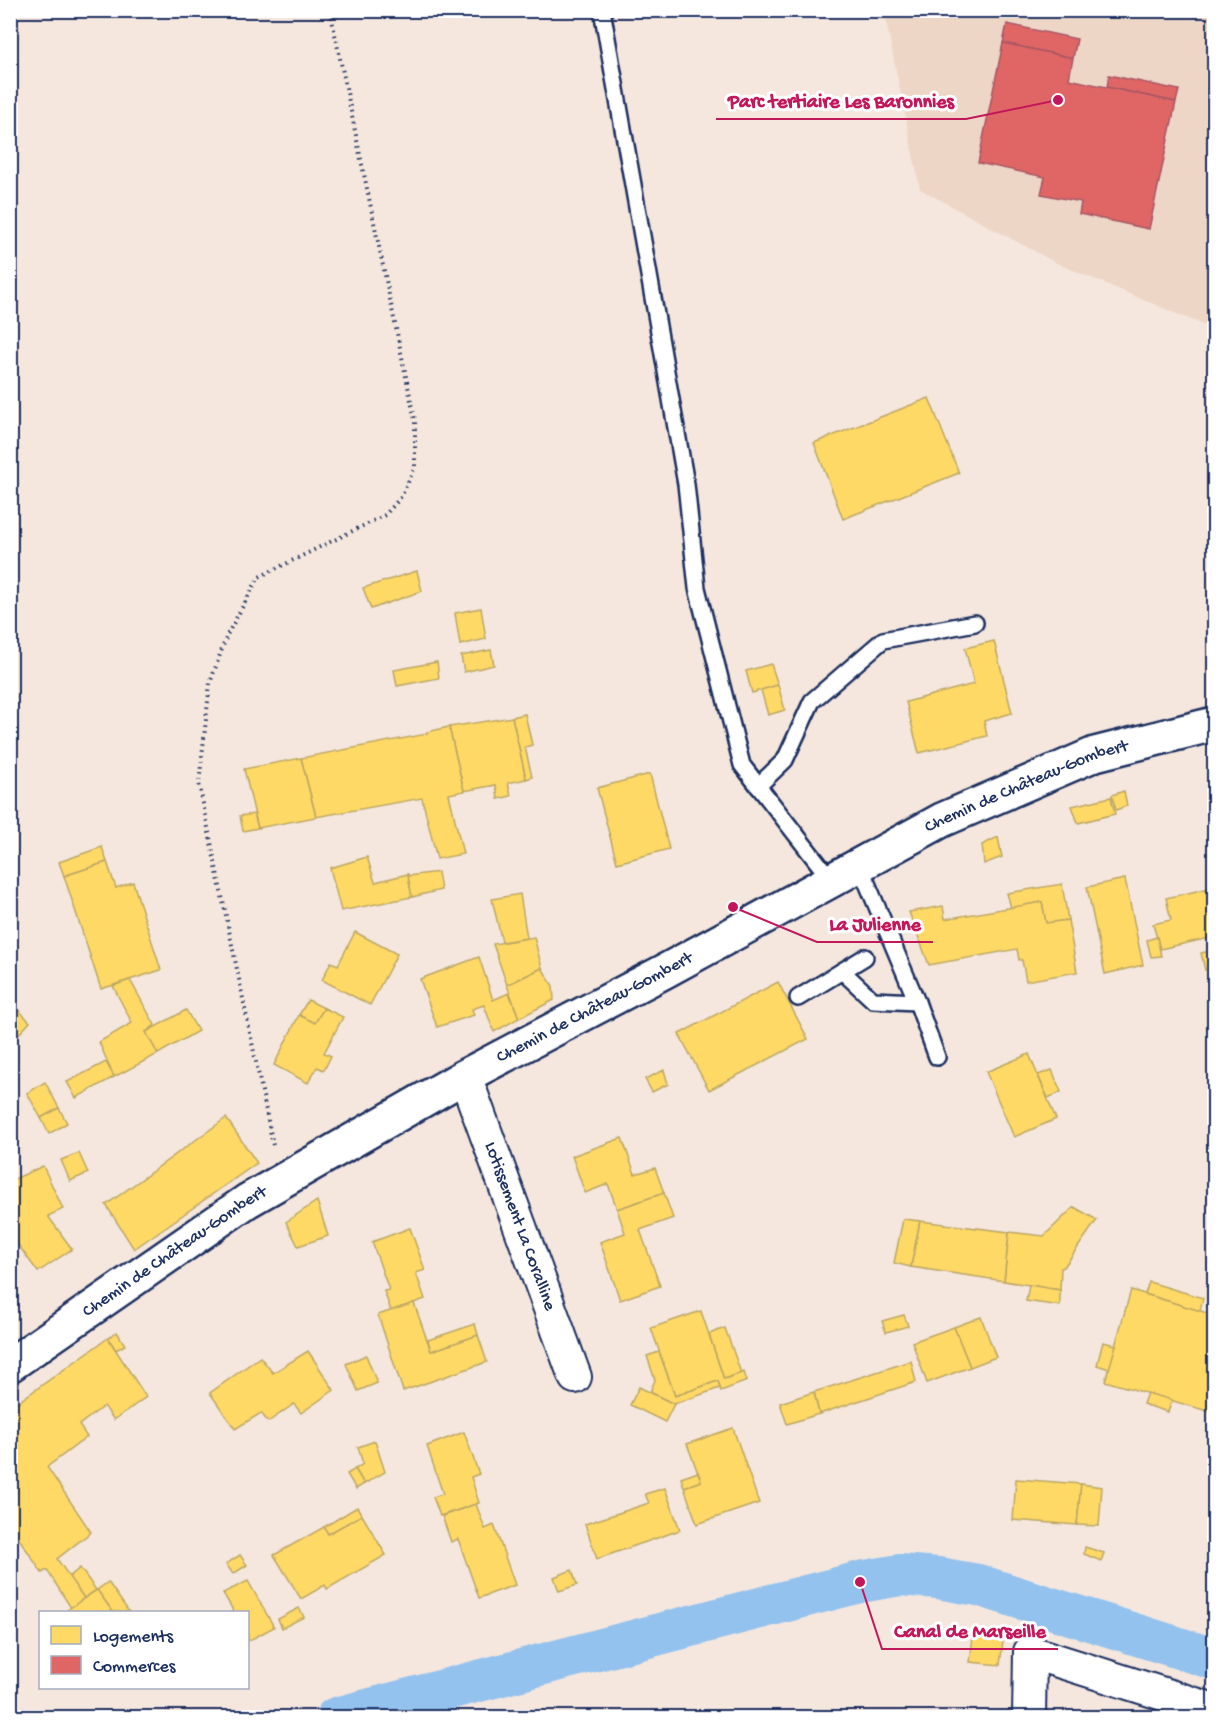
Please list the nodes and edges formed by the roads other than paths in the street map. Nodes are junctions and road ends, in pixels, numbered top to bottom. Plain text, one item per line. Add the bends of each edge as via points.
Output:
1 (603, 10) edge
2 (975, 623) dead end
3 (1215, 724) edge
4 (758, 786) junction
5 (860, 864) junction
6 (832, 881) junction
7 (865, 957) dead end
8 (842, 971) junction
9 (798, 998) dead end
10 (917, 1002) junction
11 (937, 1057) dead end
12 (465, 1076) junction
13 (10, 1365) edge
14 (575, 1377) dead end
15 (1215, 1710) edge
16 (1029, 1718) edge

1 - 4 lane via 686,484 697,588 742,765
2 - 4 lane via 884,640 812,701 785,760
3 - 5 street, Chemin de Château-Gombert via 1095,754 942,820
4 - 6 lane
5 - 6 street, Chemin de Château-Gombert
5 - 10 lane
6 - 12 street, Chemin de Château-Gombert
7 - 8 lane
8 - 9 lane
8 - 10 lane via 873,1000
10 - 11 lane
12 - 13 street, Chemin de Château-Gombert via 248,1201
12 - 14 street, Lotissement La Coralline
15 - 16 street via 1030,1652

